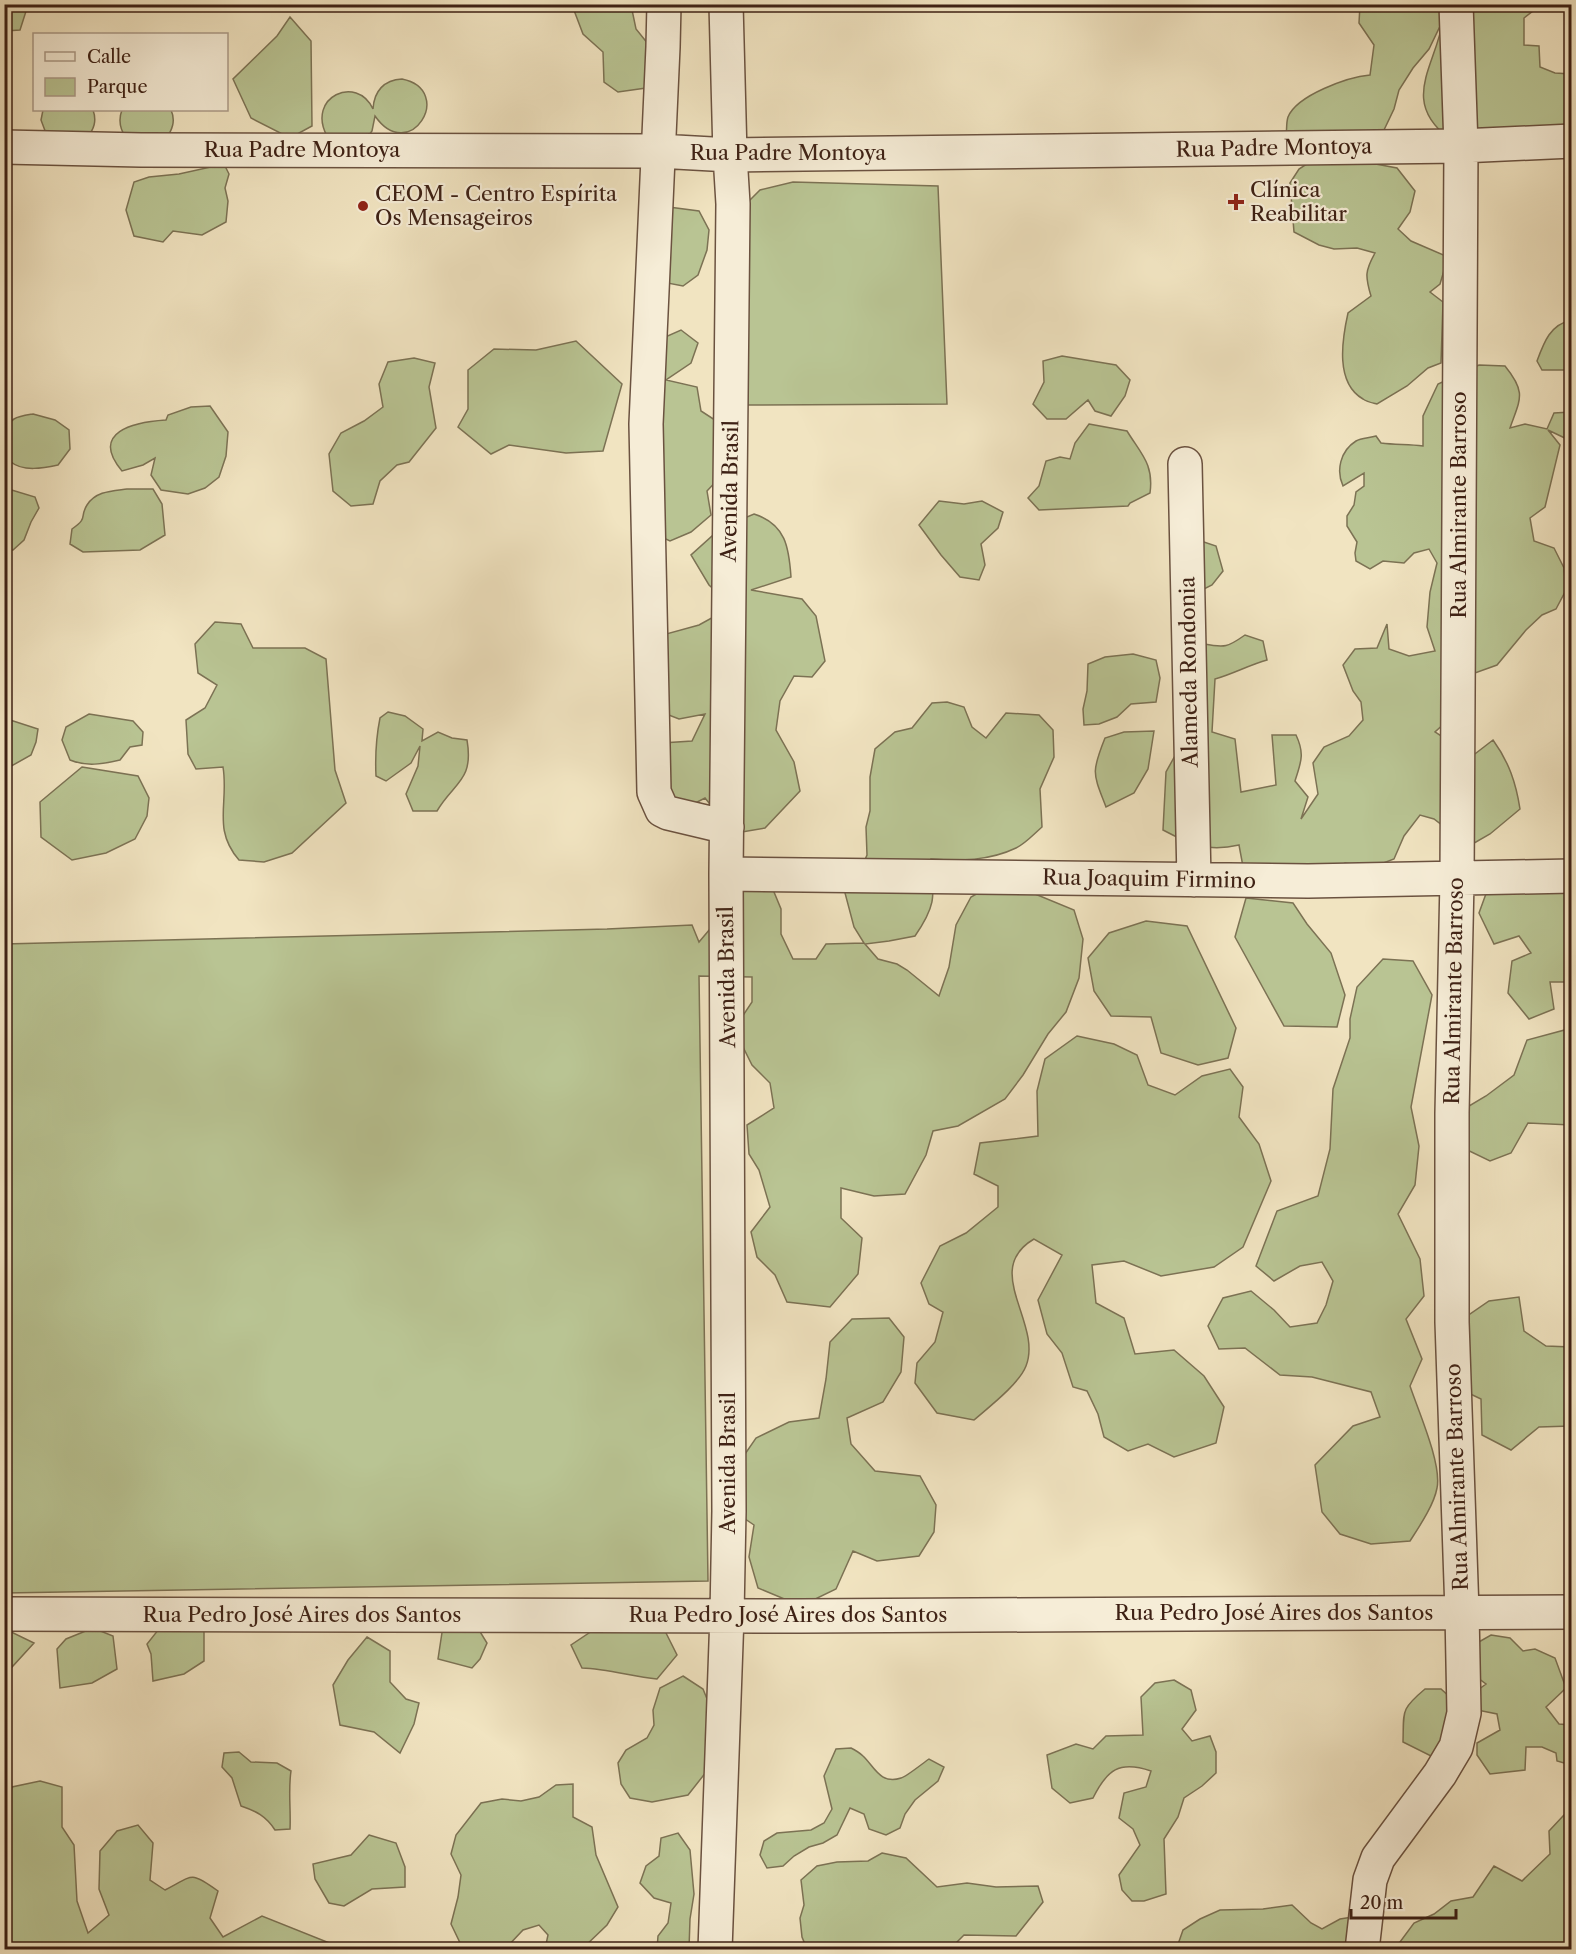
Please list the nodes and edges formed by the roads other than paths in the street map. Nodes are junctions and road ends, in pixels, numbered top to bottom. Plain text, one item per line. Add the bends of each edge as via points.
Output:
1 (664, 4) edge
2 (726, 4) edge
3 (1456, 4) edge
4 (1572, 141) edge
5 (1461, 146) junction
6 (4, 147) edge
7 (657, 152) junction
8 (730, 154) junction
9 (1185, 464) dead end
10 (727, 827) junction
11 (726, 874) junction
12 (1572, 876) edge
13 (1194, 880) junction
14 (1457, 880) junction
15 (1462, 1612) junction
16 (1572, 1612) edge
17 (4, 1614) edge
18 (727, 1615) junction
19 (715, 1950) edge
20 (1362, 1950) edge

1 - 7 street
2 - 8 street, Avenida Brasil
3 - 5 street, Rua Almirante Barroso
4 - 5 street, Rua Padre Montoya
5 - 8 street, Rua Padre Montoya
5 - 14 street, Rua Almirante Barroso
6 - 7 street, Rua Padre Montoya
7 - 8 street, Rua Padre Montoya
7 - 10 street via 646,424 654,792 662,810 668,813
8 - 10 street, Avenida Brasil via 734,204
9 - 13 street, Alameda Rondonia
10 - 11 street, Avenida Brasil
11 - 13 street, Rua Joaquim Firmino
11 - 18 street, Avenida Brasil
12 - 14 street, Rua Joaquim Firmino
13 - 14 street, Rua Joaquim Firmino
14 - 15 street, Rua Almirante Barroso via 1452,1322
15 - 16 street, Rua Pedro José Aires dos Santos
15 - 18 street, Rua Pedro José Aires dos Santos
15 - 20 street, Rua Almirante Barroso via 1464,1713 1456,1747 1378,1858 1370,1880
17 - 18 street, Rua Pedro José Aires dos Santos
18 - 19 street, Avenida Brasil

